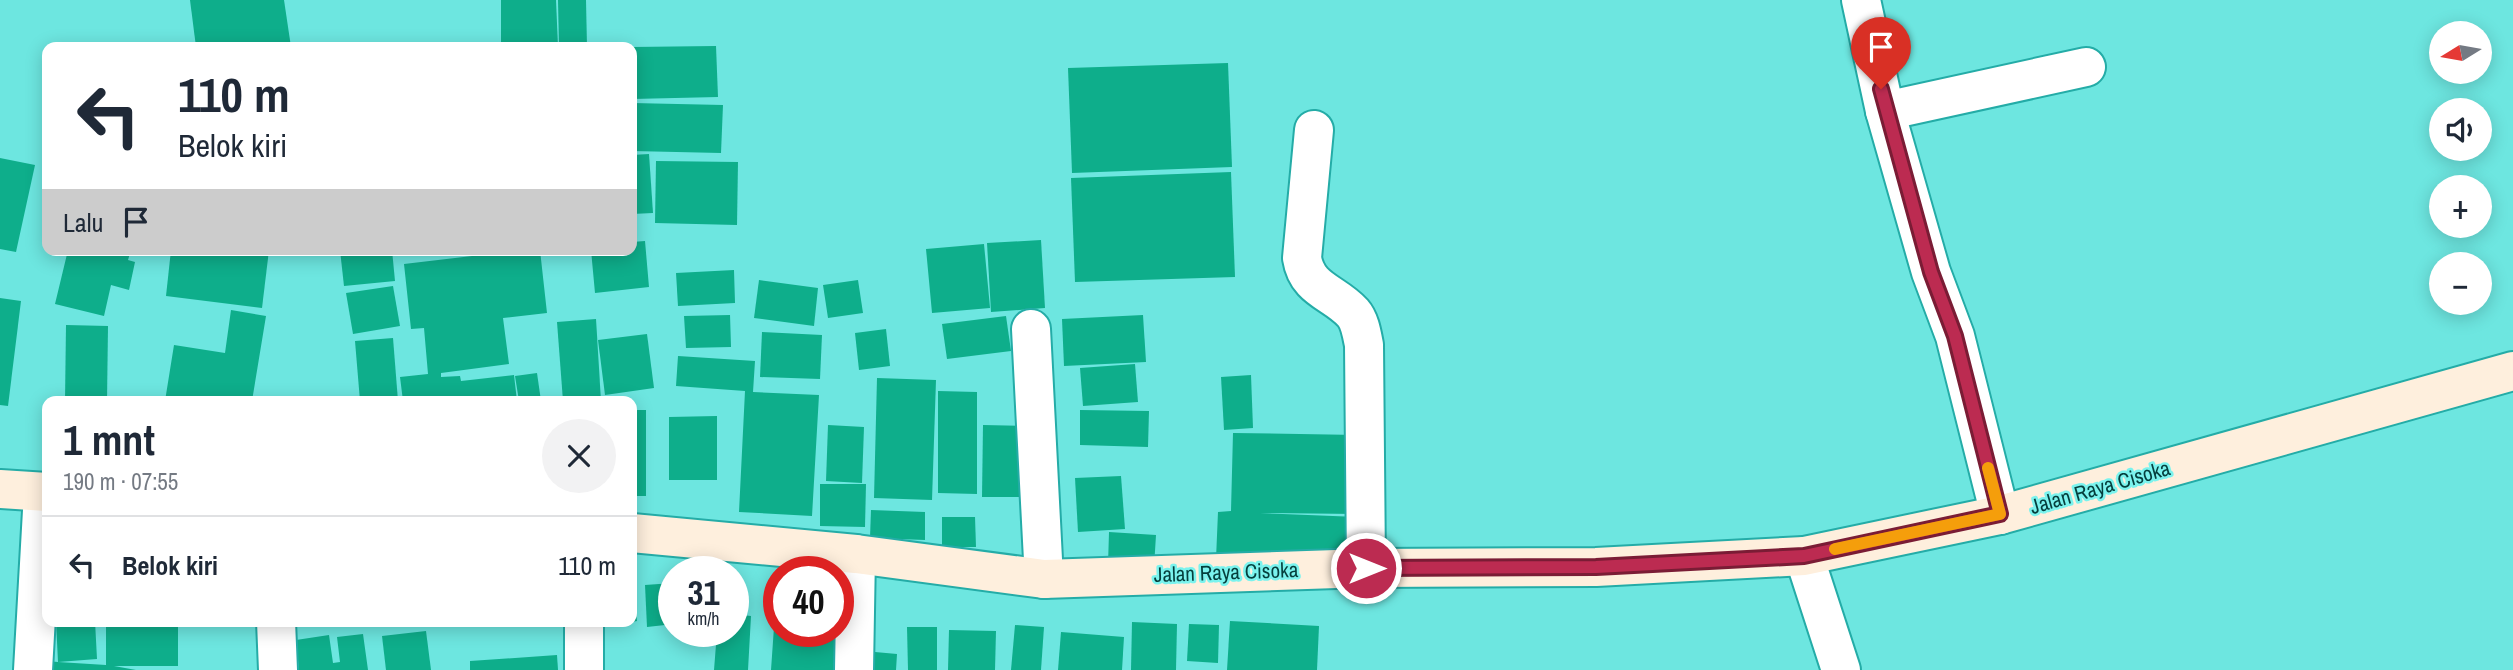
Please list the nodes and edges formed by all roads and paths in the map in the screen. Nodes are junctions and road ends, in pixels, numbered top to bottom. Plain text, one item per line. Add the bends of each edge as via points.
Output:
1 (1861, 0) edge
2 (2086, 67) dead end
3 (1885, 111) junction
4 (1314, 130) dead end
5 (1031, 329) dead end
6 (2513, 371) edge
7 (0, 489) edge
8 (42, 492) edge
9 (2000, 514) junction
10 (637, 533) edge
11 (42, 536) edge
12 (856, 554) junction
13 (1804, 556) junction
14 (1366, 568) junction
15 (1044, 579) junction
16 (276, 627) edge
17 (584, 627) edge
18 (33, 670) edge
19 (278, 670) edge
20 (584, 670) edge
21 (855, 670) edge
22 (1842, 670) edge

1 - 3 street
2 - 3 street
3 - 9 street via 1931,272 1955,336
4 - 14 street via 1302,258 1312,284 1354,314 1361,329
5 - 15 street
6 - 9 street, Jalan Raya Cisoka
7 - 8 street
9 - 13 street, Jalan Raya Cisoka
10 - 12 street, Jalan Raya Cisoka
11 - 18 street
12 - 15 street, Jalan Raya Cisoka
12 - 21 street
13 - 14 street, Jalan Raya Cisoka via 1596,567
13 - 22 street
14 - 15 street, Jalan Raya Cisoka
16 - 19 street
17 - 20 street

